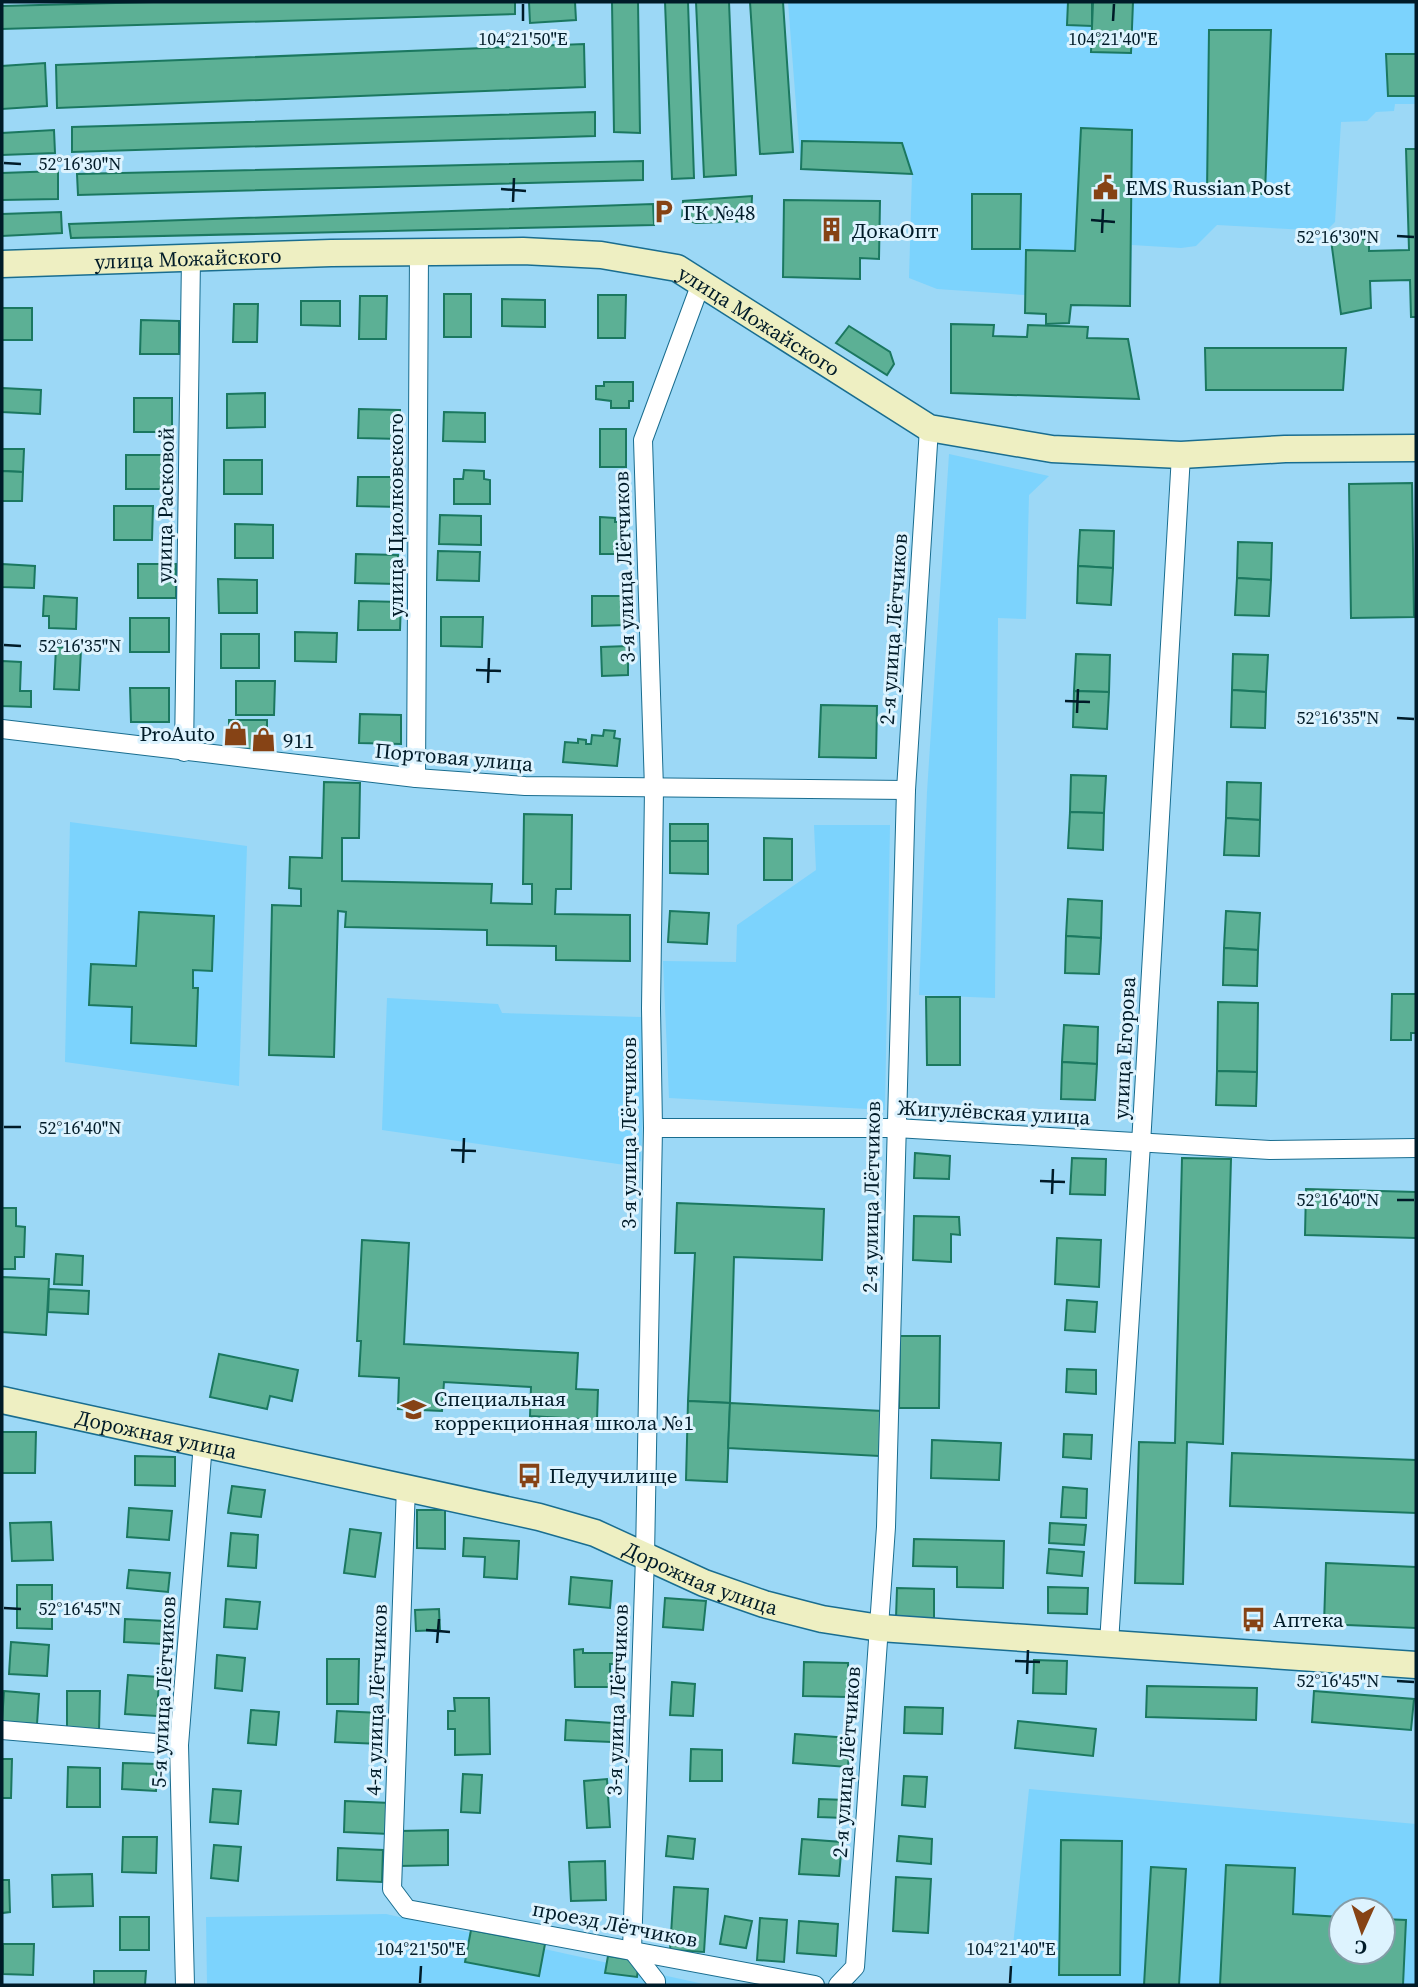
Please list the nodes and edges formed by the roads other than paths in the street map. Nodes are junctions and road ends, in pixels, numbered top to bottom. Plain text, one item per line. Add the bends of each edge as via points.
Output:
1 (419, 252) junction
2 (191, 258) junction
3 (2, 264) edge
4 (701, 284) junction
5 (929, 428) junction
6 (1416, 448) edge
7 (1181, 455) junction
8 (2, 729) edge
9 (184, 752) junction
10 (416, 778) junction
11 (654, 789) junction
12 (906, 790) junction
13 (653, 1128) junction
14 (895, 1128) junction
15 (1141, 1144) junction
16 (1416, 1148) edge
17 (2, 1400) edge
18 (202, 1443) junction
19 (406, 1486) junction
20 (645, 1556) junction
21 (880, 1628) junction
22 (1108, 1643) junction
23 (1416, 1665) edge
24 (2, 1730) edge
25 (179, 1745) junction
26 (407, 1909) joint
27 (632, 1950) junction
28 (185, 1985) edge
29 (656, 1985) edge
30 (814, 1985) edge
31 (838, 1985) edge

1 - 2 street, улица Можайского
1 - 4 street, улица Можайского via 601,255 677,268
1 - 10 street, улица Циолковского
2 - 3 street, улица Можайского
2 - 9 street, улица Расковой
4 - 5 street, улица Можайского
4 - 11 street, 3-я улица Лётчиков via 643,440
5 - 7 street, улица Можайского via 1052,449
5 - 12 street, 2-я улица Лётчиков
6 - 7 street, улица Можайского
7 - 15 street, улица Егорова
8 - 9 street, Портовая улица
9 - 10 street, Портовая улица
10 - 11 street, Портовая улица
11 - 12 street, Портовая улица
11 - 13 street, 3-я улица Лётчиков
12 - 14 street, 2-я улица Лётчиков
13 - 14 street, Жигулёвская улица
13 - 20 street, 3-я улица Лётчиков
14 - 15 street, Жигулёвская улица
14 - 21 street, 2-я улица Лётчиков
15 - 16 street, Жигулёвская улица via 1270,1150
15 - 22 street, улица Егорова
17 - 18 street, Дорожная улица
18 - 19 street, Дорожная улица
18 - 25 street, 5-я улица Лётчиков
19 - 20 street, Дорожная улица via 584,1530
19 - 26 street, 4-я улица Лётчиков via 392,1889
20 - 21 street, Дорожная улица via 764,1604
20 - 27 street, 3-я улица Лётчиков
21 - 22 street, Дорожная улица
21 - 31 street, 2-я улица Лётчиков via 855,1967
22 - 23 street, Дорожная улица
24 - 25 street
25 - 28 street, 5-я улица Лётчиков
26 - 27 street, проезд Лётчиков
27 - 29 street
27 - 30 street, проезд Лётчиков

